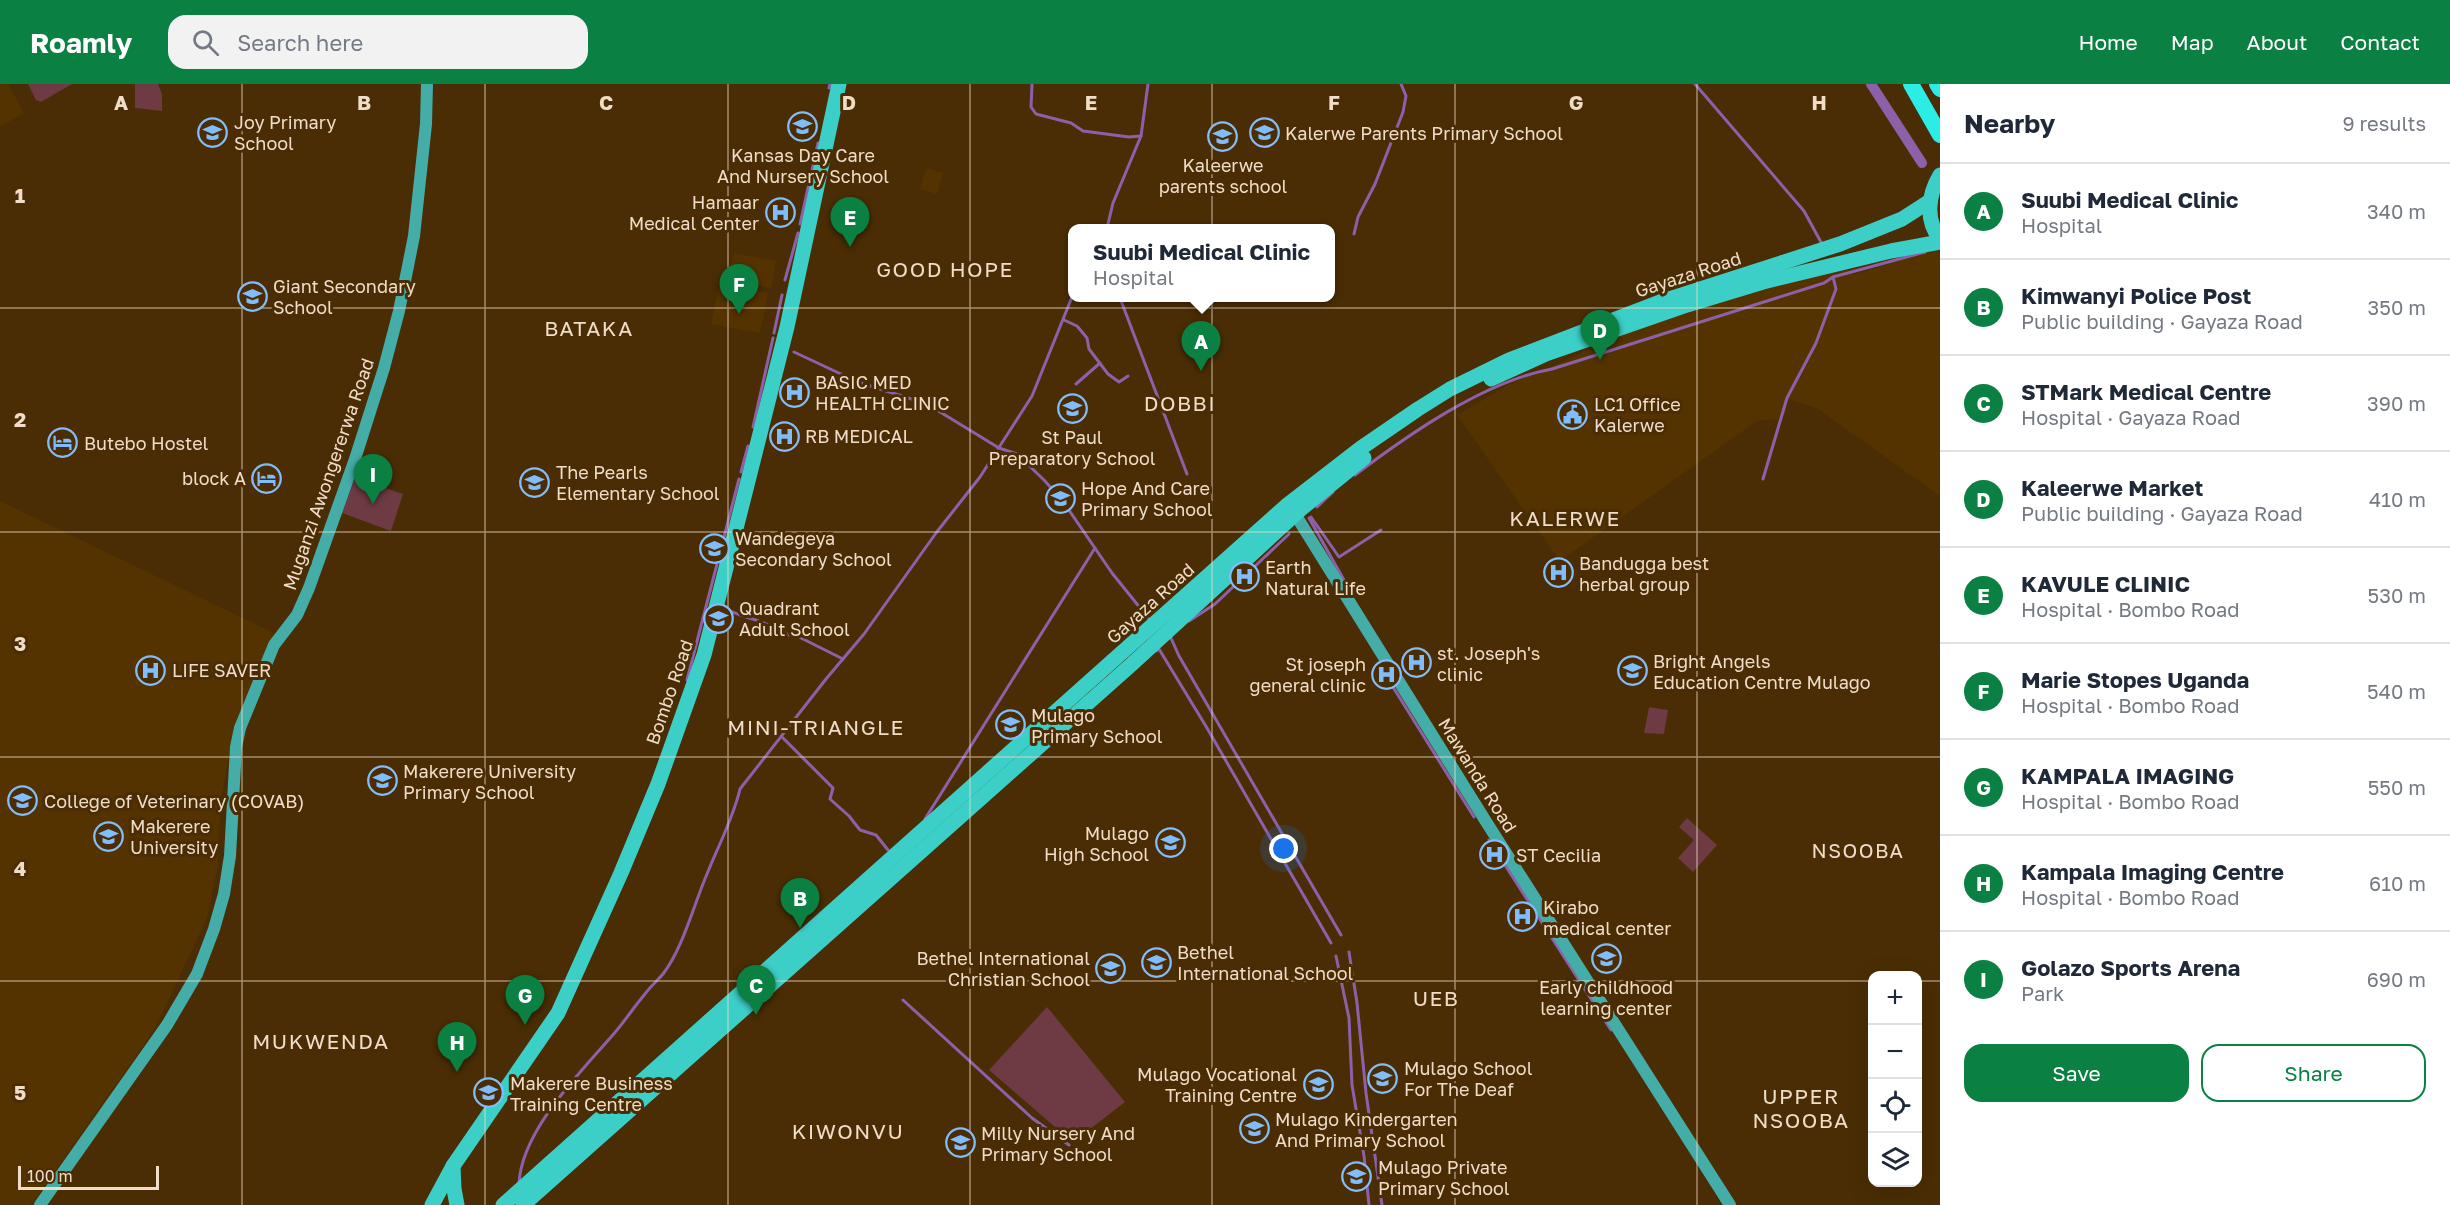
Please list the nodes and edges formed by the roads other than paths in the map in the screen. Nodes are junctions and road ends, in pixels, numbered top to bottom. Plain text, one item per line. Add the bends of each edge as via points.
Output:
1 (428, 84) edge
2 (839, 84) edge
3 (1911, 84) edge
4 (1937, 84) edge
5 (1940, 88) edge
6 (1940, 135) edge
7 (1940, 175) edge
8 (1930, 201) junction
9 (1940, 241) edge
10 (1295, 514) junction
11 (453, 1166) junction
12 (40, 1205) edge
13 (432, 1205) edge
14 (457, 1205) edge
15 (503, 1205) edge
16 (523, 1205) edge
17 (1730, 1205) edge

1 - 12 street, Muganzi Awongererwa Road via 414,236 399,311 358,448 309,588 294,620 274,645 240,728 230,856 213,929 197,974 167,1025
2 - 11 main road, Bombo Road via 787,327 693,688 648,809 566,999
3 - 6 highway
4 - 5 highway
7 - 8 main road
8 - 9 main road via 1931,222
8 - 15 main road, Gayaza Road via 1902,219 1840,244 1660,302 1509,360 1441,395 1361,448 1286,506
9 - 10 main road, Gayaza Road via 1763,282 1546,354 1420,418
10 - 16 main road, Gayaza Road
10 - 17 street, Mawanda Road
11 - 13 main road, Bombo Road
11 - 14 main road

